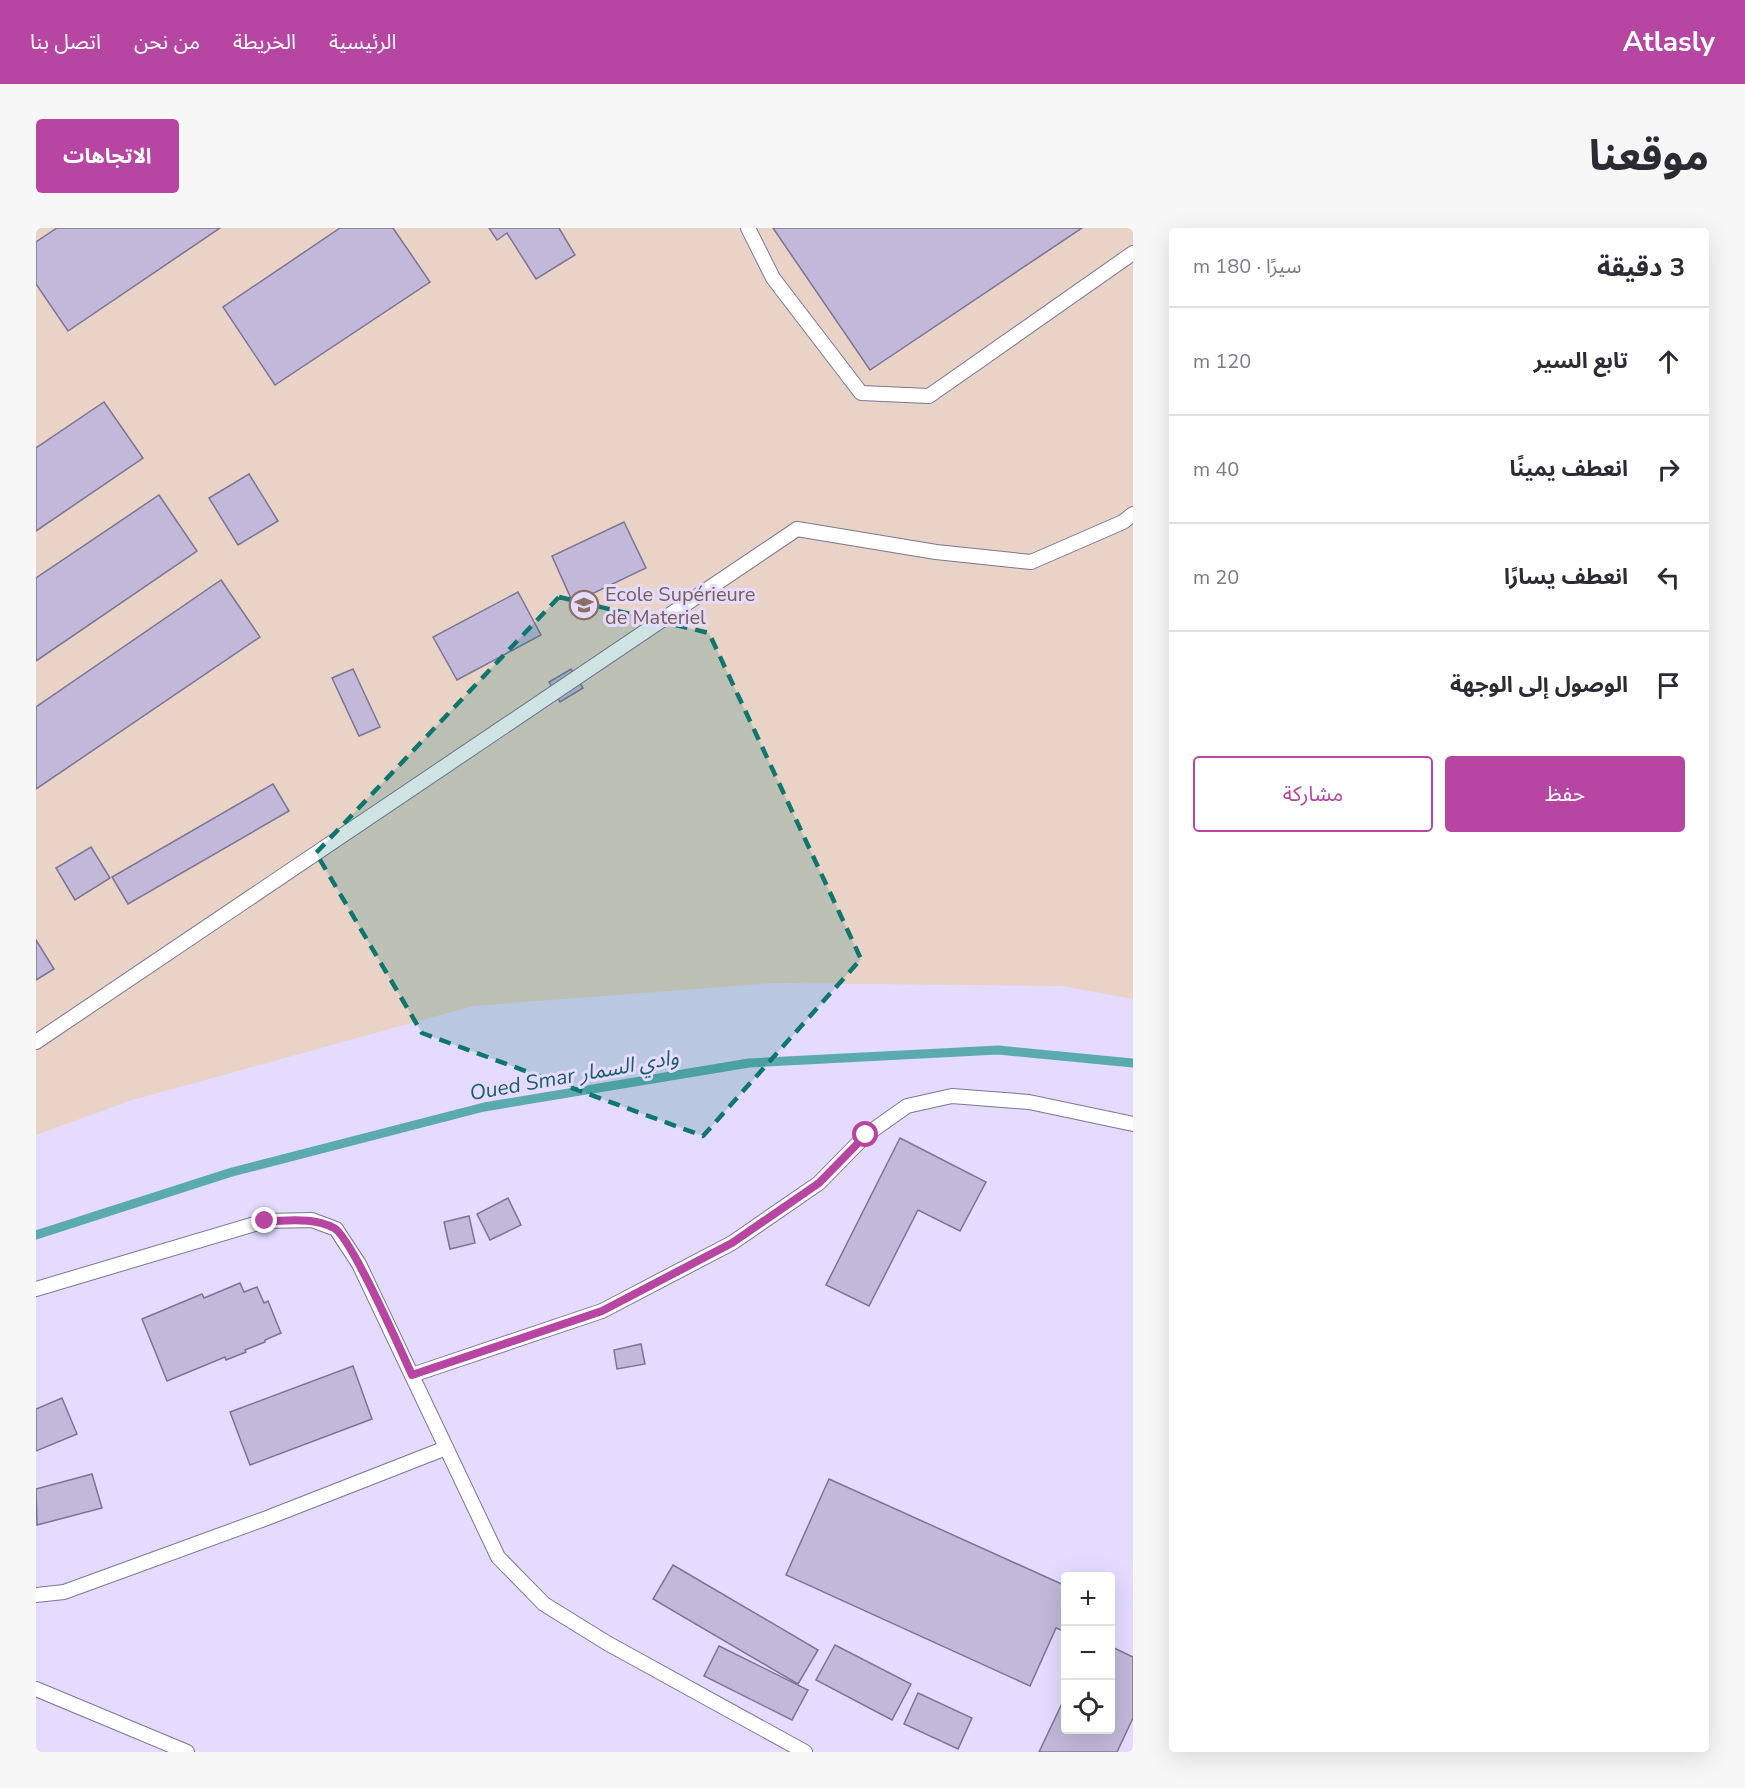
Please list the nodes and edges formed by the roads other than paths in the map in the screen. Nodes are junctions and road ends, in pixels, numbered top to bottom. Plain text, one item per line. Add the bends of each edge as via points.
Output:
1 (748, 228) edge
2 (1133, 253) edge
3 (1133, 514) edge
4 (36, 1042) edge
5 (1133, 1124) edge
6 (36, 1289) edge
7 (412, 1375) junction
8 (446, 1448) junction
9 (36, 1595) edge
10 (36, 1689) edge
11 (187, 1752) edge
12 (806, 1752) edge

1 - 2 lane via 772,278 861,393 929,396
3 - 4 lane via 1124,522 1031,562 936,552 797,529
5 - 7 lane via 1029,1102 952,1095 907,1106 866,1135 819,1183 732,1243 602,1311
6 - 7 lane via 265,1221 312,1220 336,1229 359,1264
7 - 8 lane
8 - 9 lane via 64,1592
8 - 12 lane via 498,1557 544,1604
10 - 11 lane

